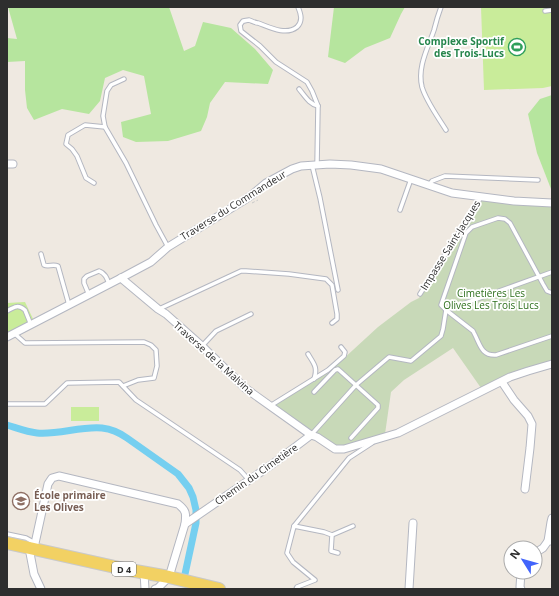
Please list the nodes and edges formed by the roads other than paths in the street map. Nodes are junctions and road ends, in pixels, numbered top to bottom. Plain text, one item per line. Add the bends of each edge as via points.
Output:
1 (298, 7) edge
2 (441, 7) edge
3 (552, 10) edge
4 (545, 11) dead end
5 (124, 79) dead end
6 (300, 89) dead end
7 (318, 106) junction
8 (105, 127) junction
9 (446, 130) dead end
10 (315, 165) junction
11 (411, 178) junction
12 (538, 180) dead end
13 (94, 183) dead end
14 (429, 185) junction
15 (480, 197) junction
16 (552, 204) edge
17 (400, 210) dead end
18 (168, 247) junction
19 (41, 254) dead end
20 (552, 272) edge
21 (539, 276) junction
22 (121, 278) junction
23 (109, 284) junction
24 (338, 290) dead end
25 (552, 293) edge
26 (420, 294) dead end
27 (89, 295) junction
28 (69, 305) junction
29 (158, 309) junction
30 (446, 310) junction
31 (7, 311) edge
32 (251, 314) dead end
33 (332, 323) dead end
34 (31, 325) junction
35 (15, 334) junction
36 (552, 336) edge
37 (7, 337) edge
38 (202, 346) junction
39 (341, 347) dead end
40 (308, 354) dead end
41 (552, 364) edge
42 (314, 379) junction
43 (502, 382) junction
44 (123, 386) junction
45 (356, 386) junction
46 (314, 392) dead end
47 (7, 404) edge
48 (270, 406) junction
49 (311, 435) junction
50 (351, 438) dead end
51 (380, 439) junction
52 (249, 480) junction
53 (525, 489) dead end
54 (552, 518) edge
55 (413, 523) dead end
56 (185, 524) junction
57 (294, 526) junction
58 (353, 526) dead end
59 (7, 534) edge
60 (332, 535) junction
61 (550, 541) edge
62 (7, 543) edge
63 (33, 546) junction
64 (7, 548) edge
65 (338, 553) dead end
66 (144, 573) junction
67 (169, 577) junction
68 (41, 589) edge
69 (145, 589) edge
70 (157, 589) edge
71 (220, 589) edge
72 (296, 589) edge
73 (409, 589) edge

1 - 7 lane via 301,21 294,29 272,29 249,20 243,21 240,25 241,31 276,62 306,82
2 - 9 lane via 422,63 421,79 427,98
3 - 4 lane
5 - 8 lane via 111,85 107,91 103,116
6 - 7 lane via 308,101
7 - 10 lane
8 - 13 lane via 85,124 68,135 66,144 77,156 86,178
8 - 18 lane
10 - 11 street, Traverse du Commandeur via 351,165 381,169
10 - 18 street, Traverse du Commandeur via 292,169 271,180 244,201
10 - 24 lane
11 - 14 street, Traverse du Commandeur
11 - 17 lane
12 - 14 lane via 445,176 432,181
14 - 15 street, Traverse du Commandeur via 452,193
15 - 16 street, Traverse du Commandeur
15 - 26 lane, Impasse Saint-Jacques
18 - 22 street, Traverse du Commandeur via 150,262
19 - 28 lane via 44,265 58,266
20 - 21 lane
21 - 25 lane via 545,288
21 - 30 lane
21 - 30 lane via 508,221 498,218 474,226 466,233 441,305
22 - 23 street, Traverse du Commandeur
22 - 29 street, Traverse de la Malvina
23 - 27 street, Traverse du Commandeur
23 - 27 lane via 102,272 88,276 84,283
27 - 28 street, Traverse du Commandeur
28 - 34 street, Traverse du Commandeur
29 - 33 lane via 241,271 289,274 326,279 332,285 338,314
29 - 38 street, Traverse de la Malvina
30 - 36 lane via 474,333 482,350 492,355
30 - 45 lane via 441,336 414,359 409,361 389,357
31 - 34 lane via 20,306 25,310
32 - 38 lane via 216,331
34 - 35 street, Traverse du Commandeur
35 - 37 street, Traverse du Commandeur
35 - 44 lane via 24,343 144,342 151,345 156,350 157,366 154,378 138,380
38 - 48 street, Traverse de la Malvina via 245,388
39 - 42 lane via 345,352 344,356
40 - 42 lane via 315,365
41 - 43 street, Traverse de la Malvina
42 - 48 lane
43 - 51 street, Traverse de la Malvina via 398,433
43 - 53 street via 532,424
44 - 47 lane via 120,382 66,383 45,404
44 - 52 lane via 136,400 240,470
45 - 46 lane via 337,369
45 - 49 lane
45 - 50 lane via 379,407
48 - 49 street, Traverse de la Malvina
49 - 51 street, Traverse de la Malvina via 335,449
49 - 52 street, Chemin du Cimetière
51 - 57 lane via 349,458
52 - 56 street, Chemin du Cimetière
54 - 61 street
55 - 73 street
56 - 63 street via 186,513 178,504 59,476 52,478 48,484
56 - 67 street
57 - 60 lane
57 - 72 lane via 287,553 293,562 315,580
58 - 60 lane
59 - 63 lane via 26,538
60 - 65 lane via 331,551
62 - 63 main road, D 4
63 - 64 main road, D 4
63 - 66 main road, D 4
63 - 68 street via 34,574
66 - 67 main road, D 4
66 - 69 street
67 - 70 street
67 - 71 main road, D 4

